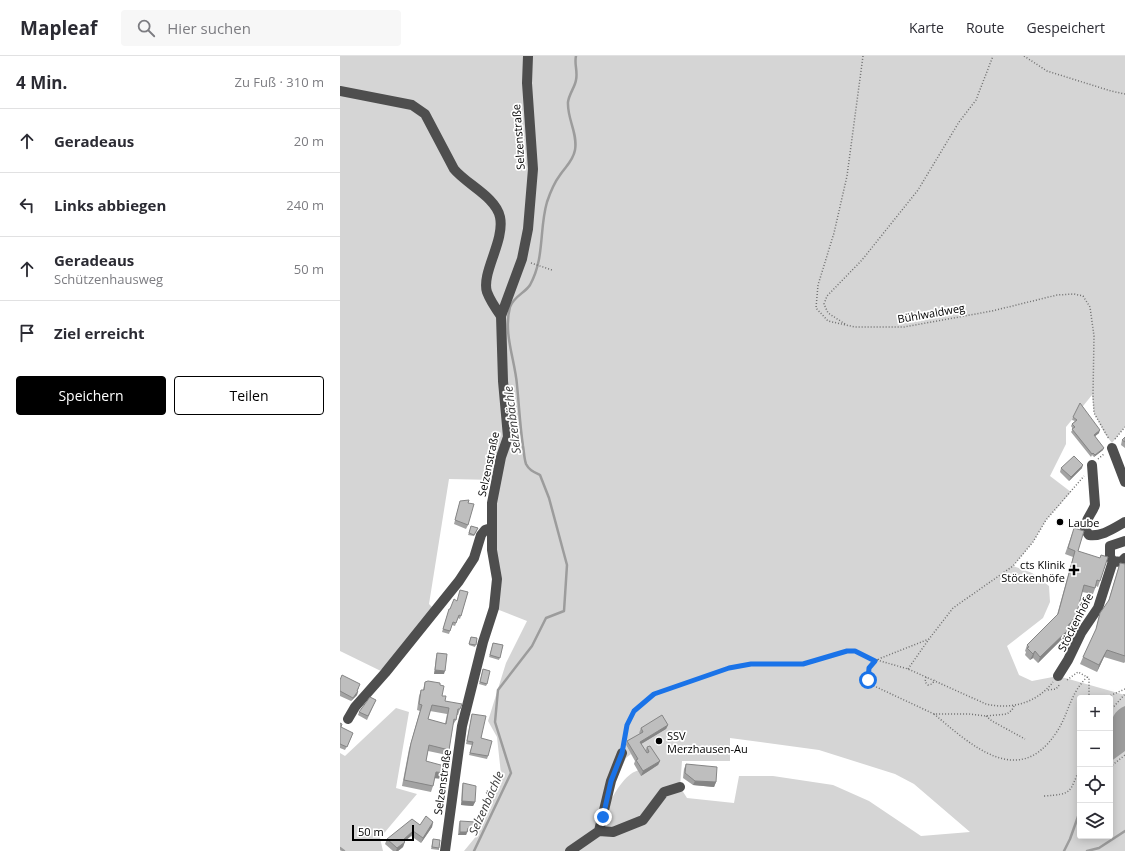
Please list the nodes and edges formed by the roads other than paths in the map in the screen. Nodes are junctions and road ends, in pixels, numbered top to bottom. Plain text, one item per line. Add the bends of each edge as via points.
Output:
1 (528, 56) edge
2 (340, 91) edge
3 (501, 316) junction
4 (1111, 447) road end
5 (1092, 465) road end
6 (1125, 482) edge
7 (1125, 522) edge
8 (491, 528) junction
9 (1125, 541) edge
10 (1125, 558) edge
11 (1113, 560) junction
12 (1058, 676) road end
13 (348, 719) dead end
14 (622, 753) road end
15 (680, 787) dead end
16 (599, 832) junction
17 (445, 851) edge
18 (570, 851) edge

1 - 3 street, Selzenstraße via 527,83 533,169 529,222 522,260
2 - 3 street via 412,105 425,114 454,169 489,198 500,216 499,240 488,274 487,291
3 - 8 street, Selzenstraße via 508,437 501,457 492,503
4 - 6 street
5 - 7 street via 1096,505 1088,517 1085,529 1089,535 1095,536
8 - 13 street via 481,535 474,558 459,581 355,707
8 - 17 street, Selzenstraße via 497,579 494,608 462,726
9 - 11 street, Stöckenhöfe via 1110,546 1110,557
10 - 11 street via 1121,562
11 - 12 street, Stöckenhöfe via 1098,608
14 - 16 street via 611,781
15 - 16 street via 664,792 643,820 613,832
16 - 18 street

